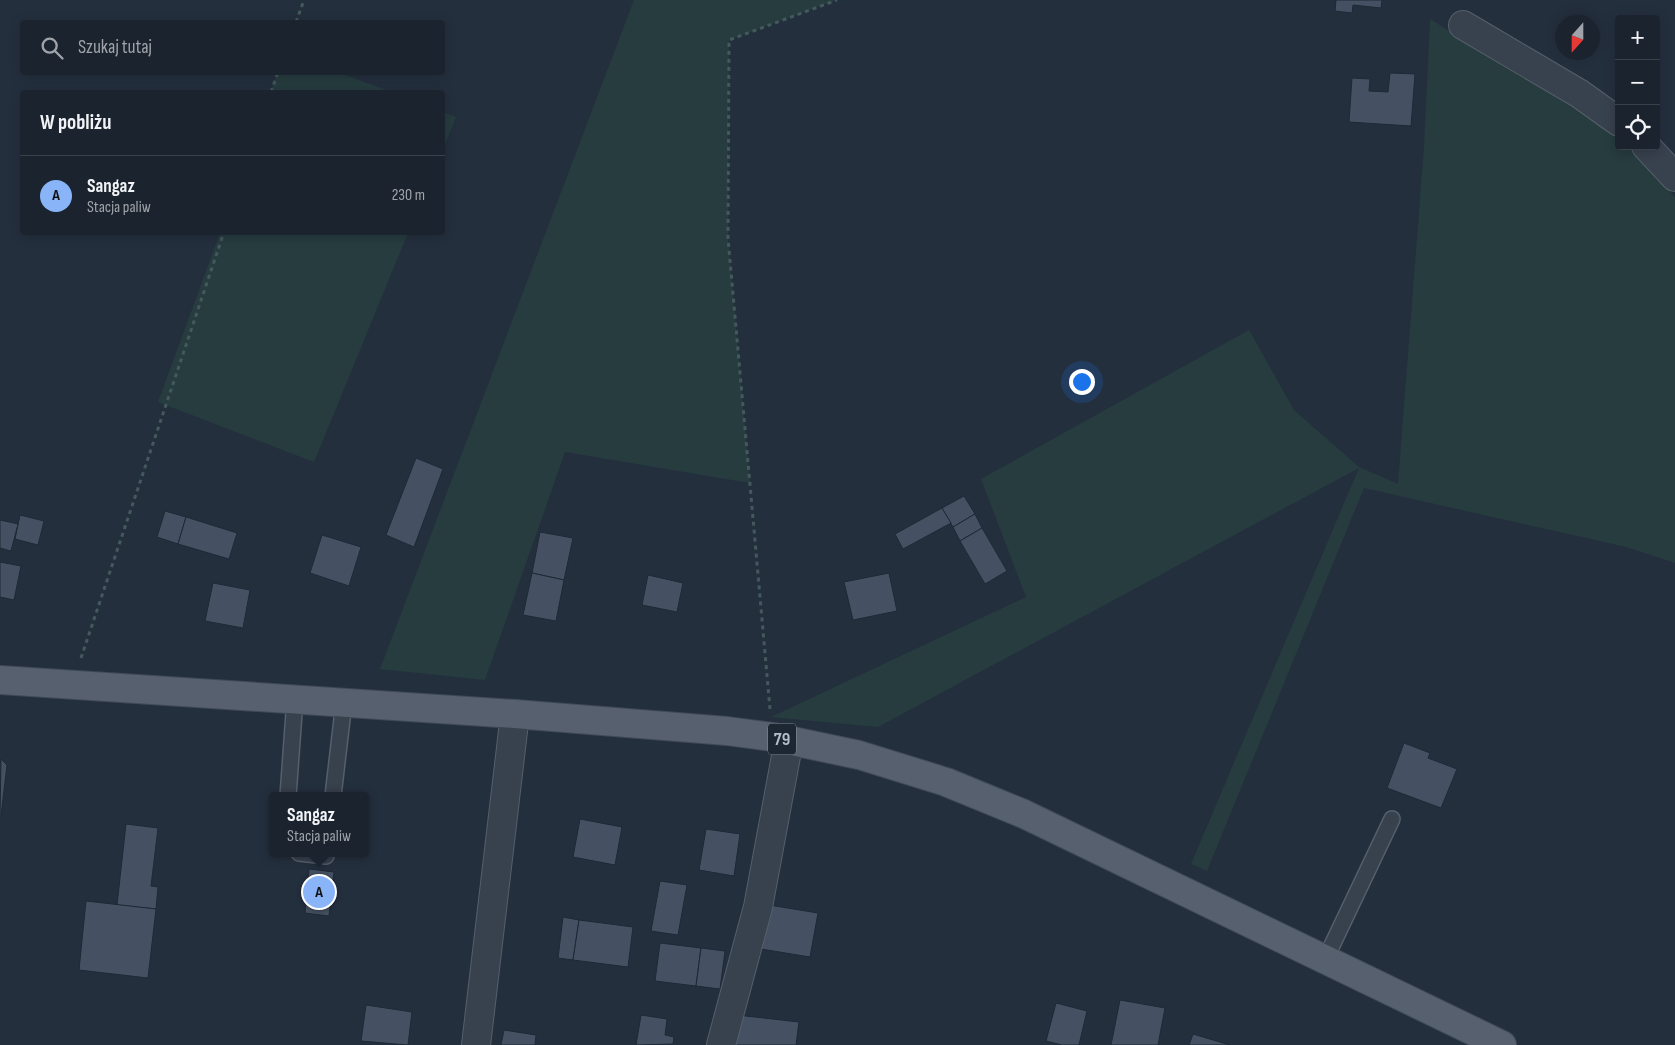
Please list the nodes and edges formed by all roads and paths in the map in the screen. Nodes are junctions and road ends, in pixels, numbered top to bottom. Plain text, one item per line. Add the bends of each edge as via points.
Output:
1 (304, 0) edge
2 (837, 0) edge
3 (297, 20) edge
4 (1463, 25) dead end
5 (277, 75) edge
6 (272, 90) edge
7 (1615, 119) edge
8 (1650, 150) edge
9 (1675, 177) edge
10 (223, 235) edge
11 (0, 680) edge
12 (72, 685) junction
13 (296, 699) junction
14 (344, 702) junction
15 (515, 714) junction
16 (781, 738) junction
17 (288, 792) edge
18 (333, 792) edge
19 (1392, 819) dead end
20 (1325, 960) junction
21 (476, 1045) edge
22 (722, 1045) edge
23 (1502, 1045) edge

1 - 3 path
2 - 16 path via 730,40 728,238
4 - 7 street via 1580,94
5 - 6 path
8 - 9 street
10 - 12 path
11 - 12 main road, 79
12 - 13 main road, 79
13 - 14 main road, 79
13 - 17 lane
14 - 15 main road, 79
14 - 18 lane
15 - 16 main road, 79
15 - 21 street
16 - 20 main road, 79 via 859,756 946,782 1024,814
16 - 22 street via 758,907
19 - 20 lane
20 - 23 main road, 79

